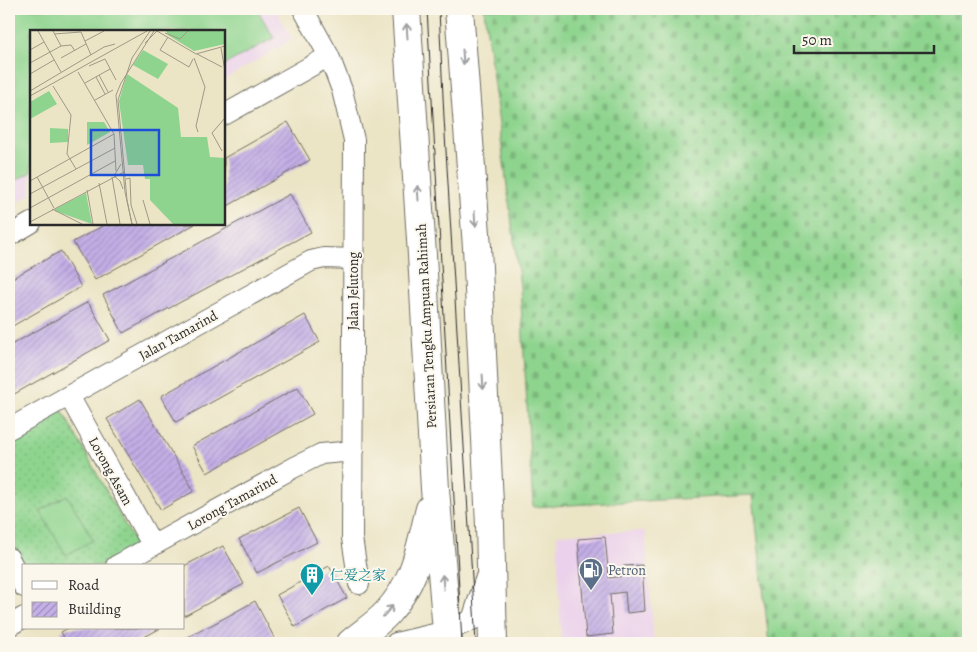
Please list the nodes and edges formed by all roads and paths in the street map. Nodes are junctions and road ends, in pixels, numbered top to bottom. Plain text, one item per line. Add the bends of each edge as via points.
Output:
1 (303, 9) edge
2 (406, 9) edge
3 (459, 9) edge
4 (329, 56) junction
5 (225, 114) edge
6 (30, 225) edge
7 (9, 236) edge
8 (353, 259) junction
9 (69, 396) junction
10 (9, 430) edge
11 (353, 451) junction
12 (435, 489) junction
13 (153, 546) junction
14 (9, 558) edge
15 (491, 561) junction
16 (120, 564) edge
17 (22, 583) edge
18 (359, 584) dead end
19 (22, 618) edge
20 (9, 626) edge
21 (448, 637) edge
22 (351, 643) edge
23 (396, 643) edge
24 (493, 643) edge

1 - 4 street, Jalan Jelutong
12 -> 2 highway, Persiaran Tengku Ampuan Rahimah
3 -> 15 highway via 477,247
4 - 5 street
4 - 8 street, Jalan Jelutong via 342,90 354,140
6 - 7 street
8 - 9 street, Jalan Tamarind via 310,261
8 - 11 street, Jalan Jelutong
9 - 10 street, Jalan Tamarind
9 - 13 street, Lorong Asam
11 - 13 street, Lorong Tamarind via 321,454
11 - 18 street, Jalan Jelutong via 352,538
21 -> 12 highway, Persiaran Tengku Ampuan Rahimah
22 -> 12 highway via 386,614 406,589 415,570
13 - 16 street, Lorong Tamarind
14 - 17 street
15 - 21 street via 472,620
15 - 24 highway
19 - 20 street
21 - 23 street

